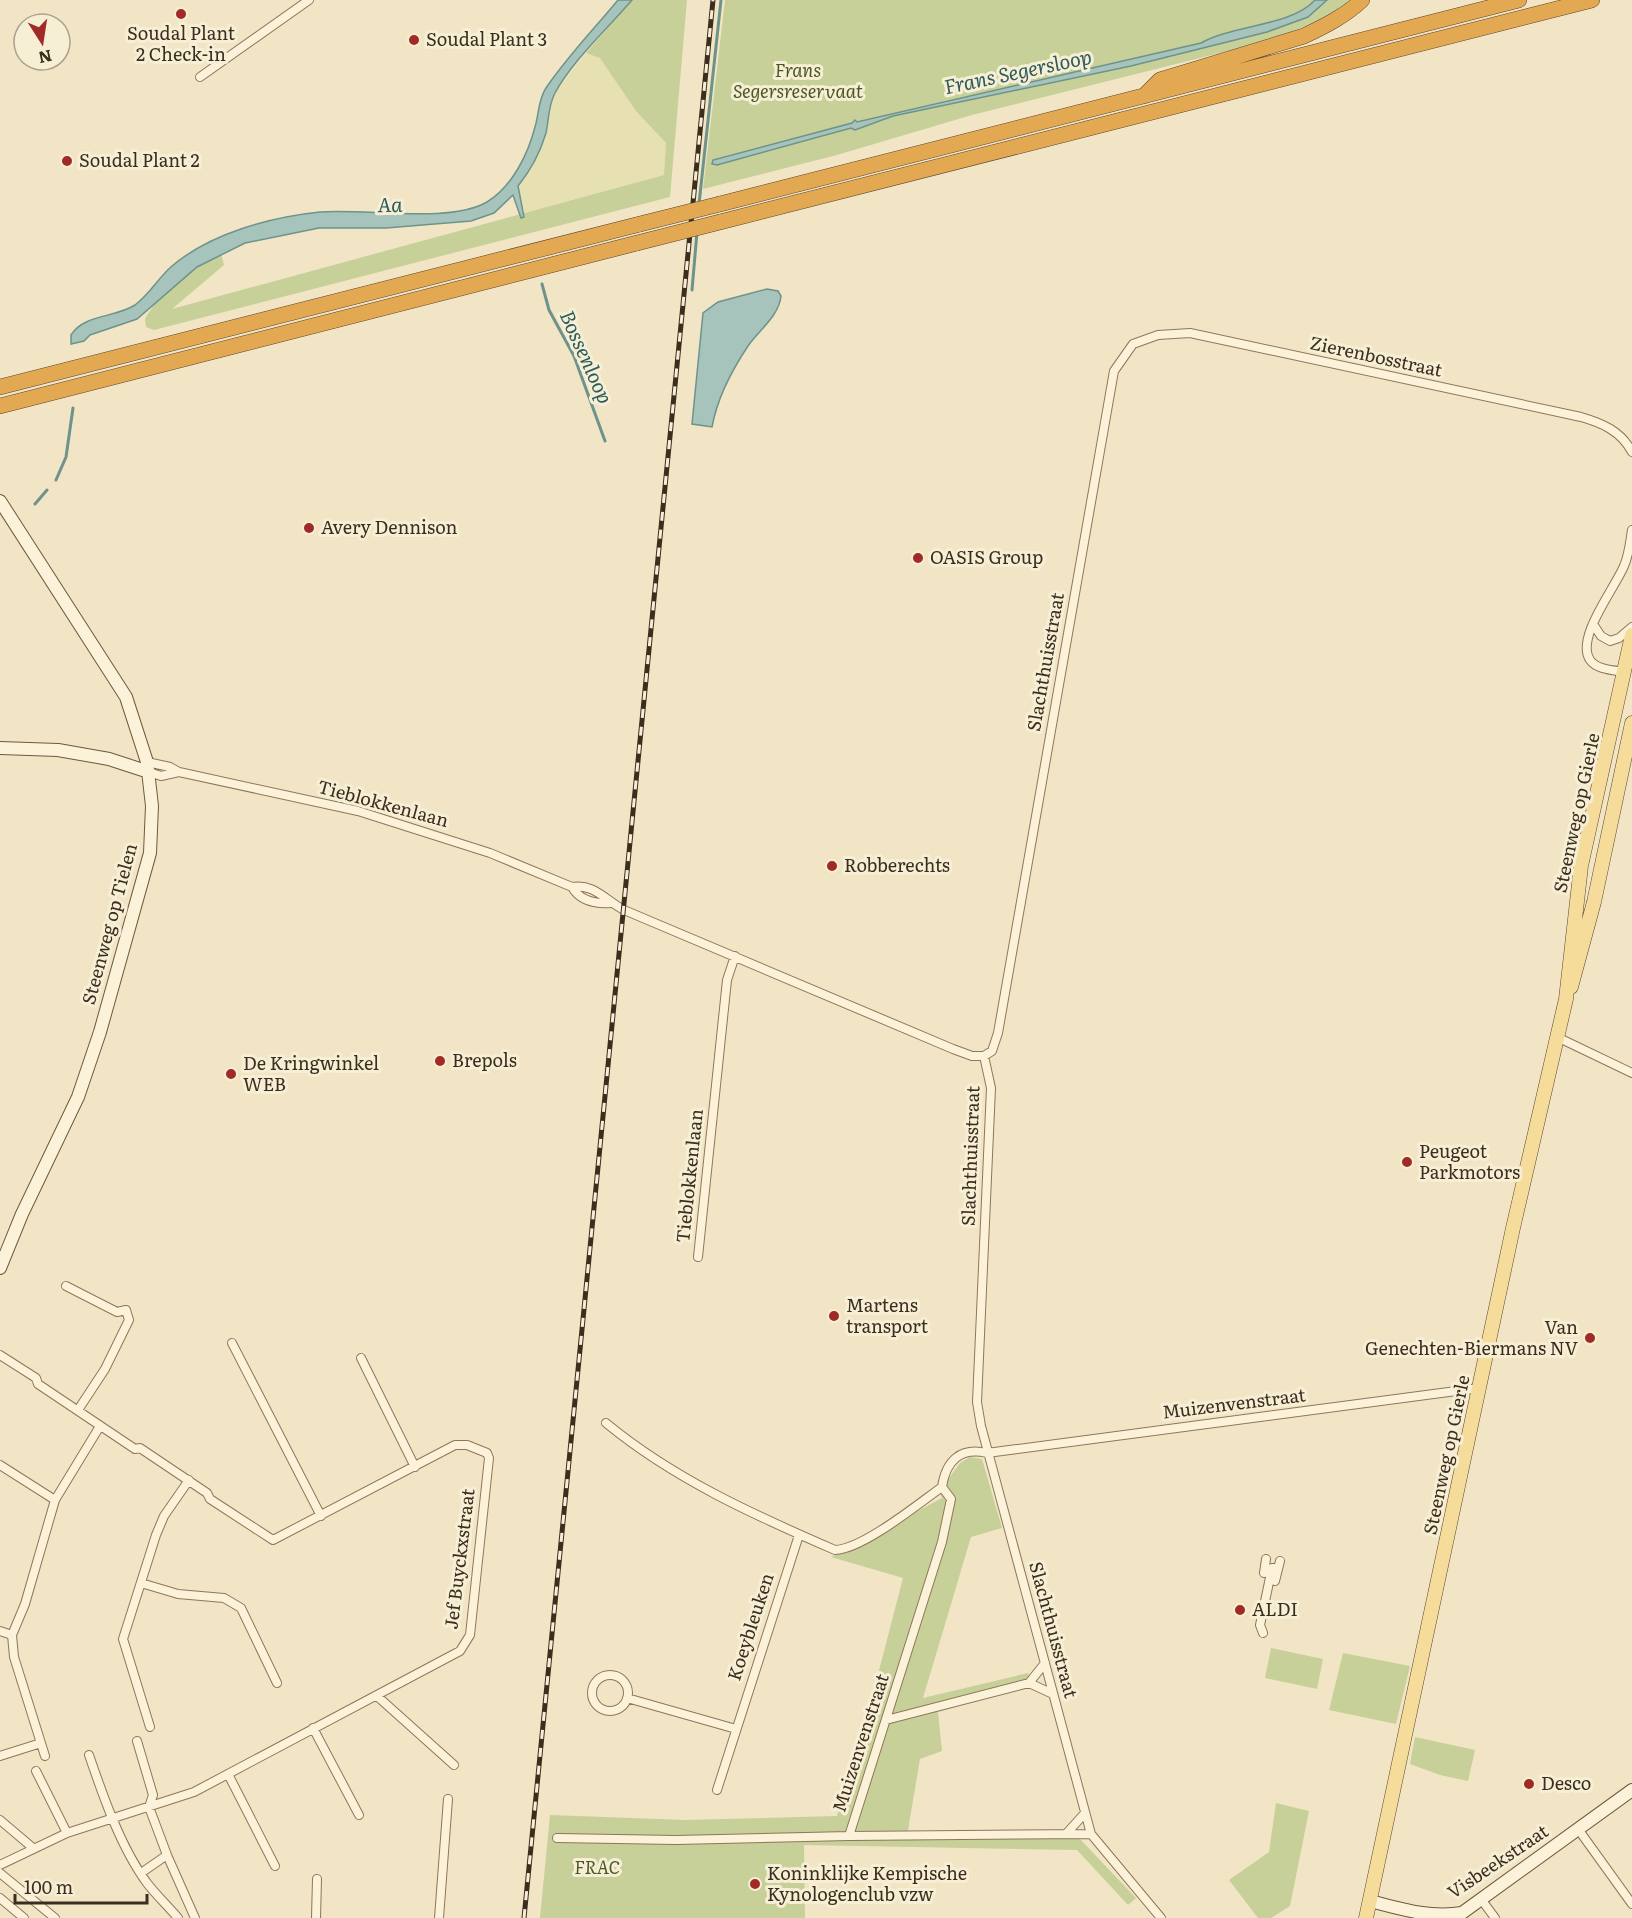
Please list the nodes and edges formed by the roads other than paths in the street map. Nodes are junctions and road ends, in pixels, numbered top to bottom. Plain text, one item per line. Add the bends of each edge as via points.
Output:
1 (309, 0) edge
2 (1362, 0) edge
3 (1519, 0) edge
4 (1592, 0) edge
5 (200, 77) dead end
6 (1144, 96) junction
7 (1114, 371) joint
8 (0, 387) edge
9 (0, 406) edge
10 (1632, 452) edge
11 (0, 501) edge
12 (1632, 530) edge
13 (1593, 624) junction
14 (1632, 627) edge
15 (1632, 636) edge
16 (1628, 673) edge
17 (1632, 723) edge
18 (0, 748) edge
19 (148, 767) junction
20 (735, 956) junction
21 (1566, 999) junction
22 (1557, 1037) junction
23 (984, 1056) junction
24 (1632, 1073) edge
25 (698, 1257) dead end
26 (0, 1268) edge
27 (66, 1286) dead end
28 (232, 1343) dead end
29 (0, 1355) edge
30 (361, 1358) dead end
31 (1479, 1388) junction
32 (78, 1410) junction
33 (606, 1423) dead end
34 (100, 1426) junction
35 (987, 1453) junction
36 (0, 1465) edge
37 (415, 1467) junction
38 (189, 1480) junction
39 (942, 1487) junction
40 (55, 1500) junction
41 (321, 1516) junction
42 (799, 1535) junction
43 (1266, 1558) dead end
44 (1265, 1579) junction
45 (141, 1583) junction
46 (0, 1631) edge
47 (1263, 1633) dead end
48 (12, 1635) junction
49 (1046, 1663) junction
50 (277, 1683) dead end
51 (1029, 1683) junction
52 (1053, 1694) junction
53 (377, 1696) junction
54 (627, 1698) junction
55 (886, 1720) junction
56 (150, 1727) dead end
57 (313, 1728) junction
58 (735, 1729) junction
59 (137, 1741) dead end
60 (41, 1743) junction
61 (89, 1755) dead end
62 (0, 1756) edge
63 (45, 1756) dead end
64 (454, 1765) dead end
65 (36, 1771) dead end
66 (228, 1774) junction
67 (717, 1790) dead end
68 (1632, 1790) edge
69 (448, 1799) dead end
70 (149, 1807) junction
71 (1085, 1813) junction
72 (359, 1815) dead end
73 (113, 1817) junction
74 (0, 1820) edge
75 (1578, 1829) junction
76 (67, 1833) junction
77 (1066, 1834) junction
78 (1091, 1834) junction
79 (849, 1836) junction
80 (557, 1838) dead end
81 (33, 1848) junction
82 (167, 1856) junction
83 (0, 1865) edge
84 (275, 1866) dead end
85 (141, 1873) junction
86 (0, 1874) edge
87 (317, 1879) dead end
88 (0, 1898) edge
89 (1481, 1899) junction
90 (1370, 1901) junction
91 (1632, 1904) edge
92 (24, 1918) edge
93 (55, 1918) edge
94 (178, 1918) edge
95 (195, 1918) edge
96 (316, 1918) edge
97 (439, 1918) edge
98 (1161, 1918) edge
99 (1366, 1918) edge
100 (1494, 1918) edge

1 - 5 street
2 - 6 highway via 1352,10 1304,36 1160,80
3 - 6 highway
4 - 9 highway, bridge
6 - 8 highway, bridge
7 - 10 street, Zierenbosstraat via 1133,344 1158,335 1190,333 1596,421 1620,436
7 - 23 street, Slachthuisstraat via 998,1033 992,1052
11 - 19 street, Steenweg op Tielen via 126,697
12 - 13 street via 1624,566
13 - 14 street via 1610,641
13 - 16 street via 1586,645 1591,662
15 - 16 main road, Steenweg op Gierle
16 - 21 main road, Steenweg op Gierle via 1581,866
17 - 21 main road, Steenweg op Gierle via 1585,941
18 - 19 street via 58,750
19 - 20 street, Tieblokkenlaan via 161,776 179,772 358,811 490,853 572,887 595,890 610,903
19 - 26 street, Steenweg op Tielen via 152,806 150,853 100,1032 78,1098
20 - 23 street, Tieblokkenlaan via 953,1049
20 - 25 street, Tieblokkenlaan via 727,980
21 - 22 main road, Steenweg op Gierle
22 - 24 street
22 - 31 main road, Steenweg op Gierle
23 - 35 street, Slachthuisstraat via 992,1088 978,1402
27 - 32 street via 117,1312 126,1310 129,1320 105,1369
28 - 41 street
29 - 32 street, Jef Buyckxstraat
30 - 37 street
31 - 35 street, Muizenvenstraat
31 - 90 main road, Steenweg op Gierle
32 - 34 street, Jef Buyckxstraat
33 - 42 street via 642,1454
34 - 38 street, Jef Buyckxstraat
34 - 40 street
35 - 39 street, Muizenvenstraat via 972,1449 958,1455
35 - 49 street, Slachthuisstraat
36 - 40 street
37 - 41 street, Jef Buyckxstraat
37 - 53 street, Jef Buyckxstraat via 460,1444 489,1458 470,1635 460,1651 449,1659
38 - 41 street, Jef Buyckxstraat via 207,1492 210,1499 273,1540
38 - 45 street via 164,1516
39 - 42 street via 853,1547 835,1550
39 - 55 street, Muizenvenstraat via 951,1499 942,1542
40 - 48 street
42 - 58 street, Koeybleuken
43 - 44 street
44 - 44 street via 1275,1568 1273,1580 1275,1581 1282,1562 1281,1579
44 - 47 street via 1260,1625
45 - 50 street via 178,1594 224,1598 241,1608
45 - 56 street via 123,1640
46 - 48 street
48 - 60 street via 14,1657
49 - 51 street
49 - 52 street, Slachthuisstraat
51 - 52 street
51 - 55 street
52 - 71 street, Slachthuisstraat
53 - 57 street, Jef Buyckxstraat
53 - 64 street
54 - 54 street via 625,1682 611,1674 603,1675 592,1687 593,1701 604,1710 618,1709
54 - 58 street
55 - 79 street, Muizenvenstraat
57 - 66 street, Jef Buyckxstraat
57 - 72 street
58 - 67 street, Koeybleuken
59 - 70 street via 153,1795
60 - 62 street
60 - 63 street
61 - 73 street
65 - 76 street
66 - 70 street, Jef Buyckxstraat via 194,1792
66 - 84 street
68 - 75 street, Visbeekstraat
69 - 97 street
70 - 73 street, Jef Buyckxstraat
70 - 82 street
71 - 77 street
71 - 78 street, Slachthuisstraat
73 - 76 street, Jef Buyckxstraat
73 - 85 street
74 - 81 street
75 - 89 street, Visbeekstraat
75 - 91 street
76 - 81 street, Jef Buyckxstraat
77 - 78 street
77 - 79 street
78 - 98 street, Slachthuisstraat
79 - 80 street, Muizenvenstraat
81 - 83 street, Jef Buyckxstraat
82 - 85 street
82 - 95 street
85 - 94 street
86 - 93 street
87 - 96 street
88 - 92 street
89 - 90 street, Visbeekstraat via 1462,1913 1444,1916 1418,1914
89 - 100 street
90 - 99 main road, Steenweg op Gierle

